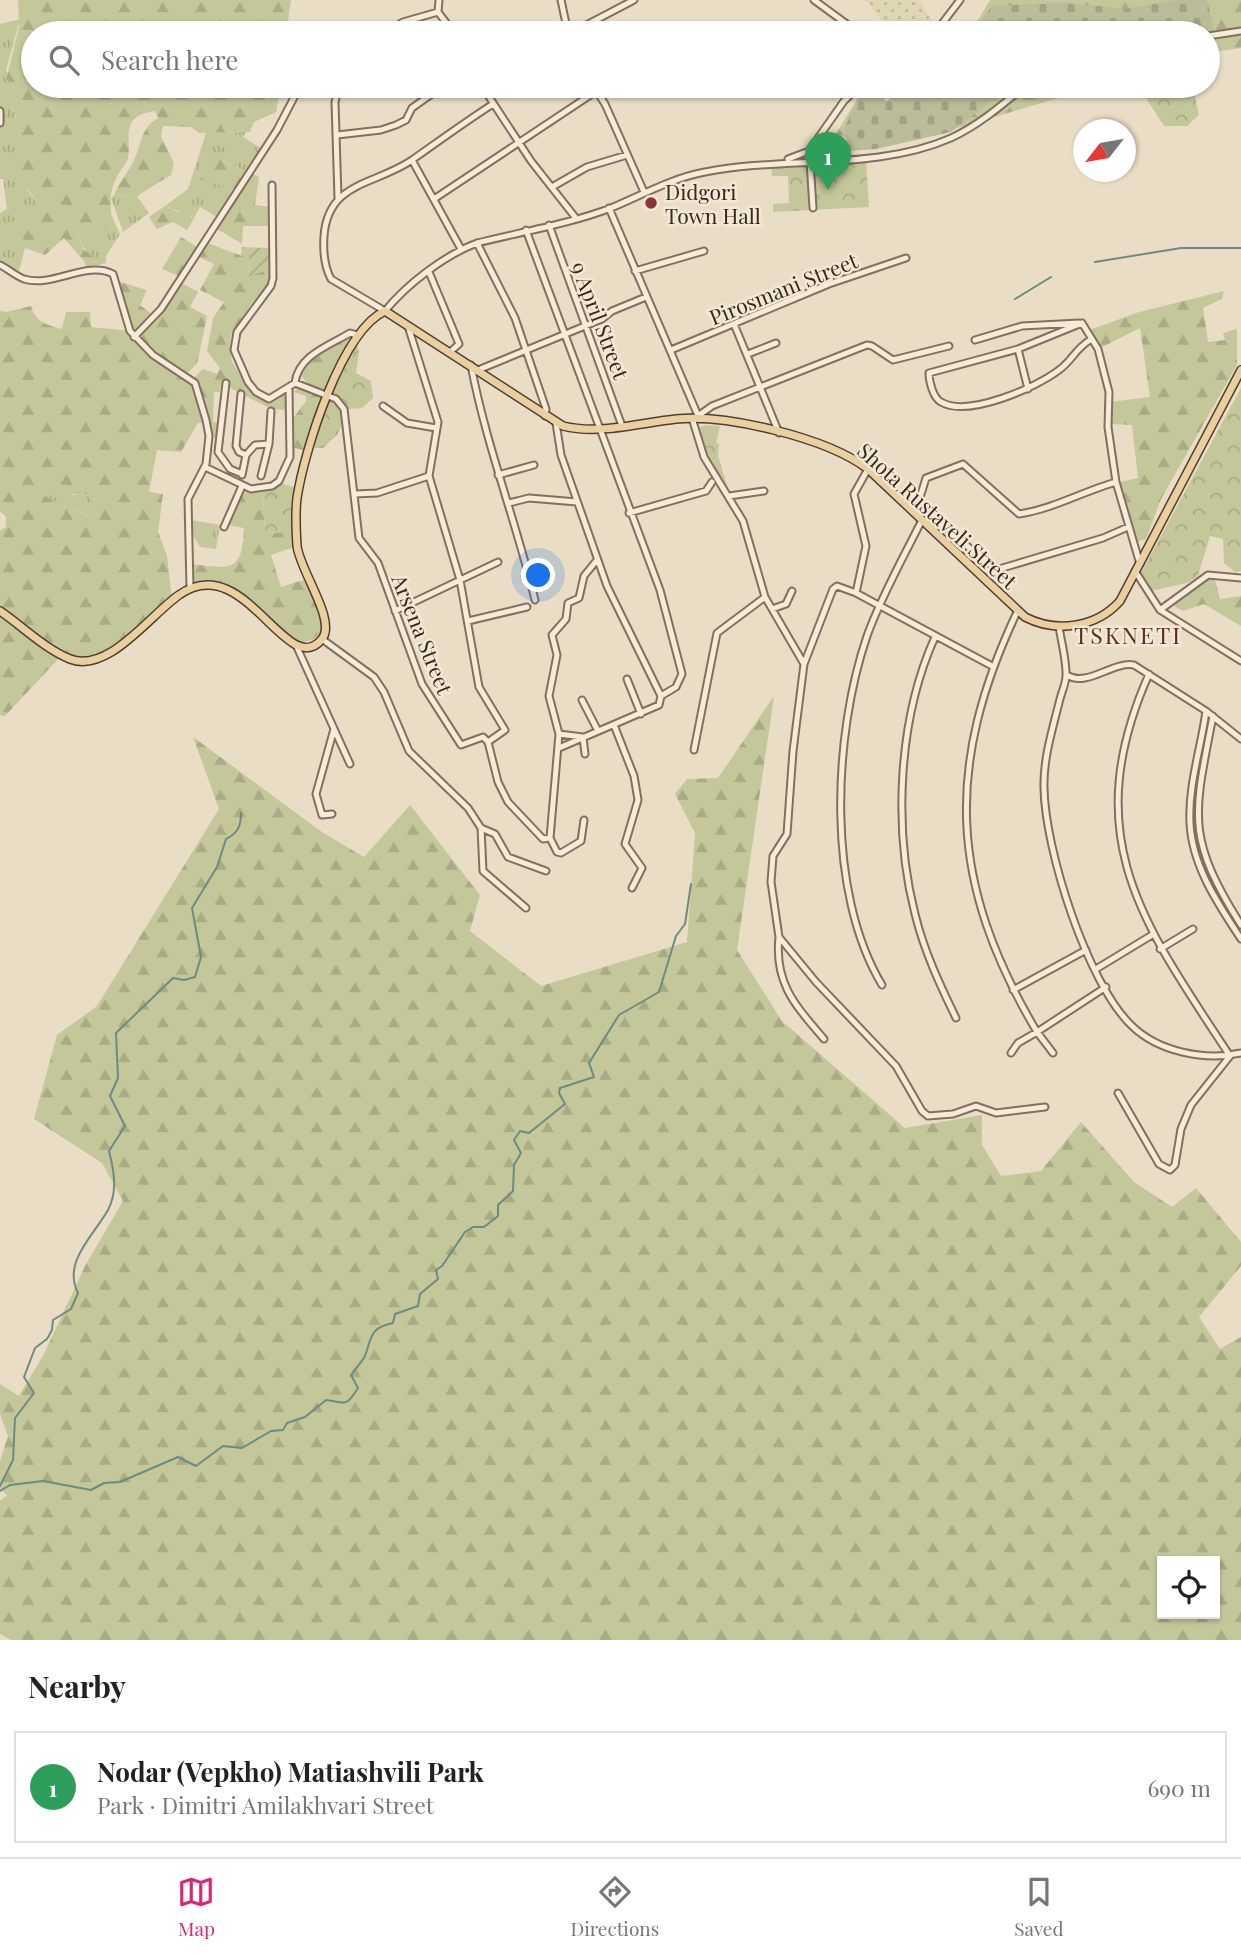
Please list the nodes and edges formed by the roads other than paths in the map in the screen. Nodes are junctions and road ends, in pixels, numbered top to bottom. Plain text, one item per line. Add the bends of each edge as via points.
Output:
1 (439, 0) edge
2 (561, 0) edge
3 (634, 0) edge
4 (814, 0) edge
5 (960, 0) edge
6 (438, 12) junction
7 (406, 21) edge
8 (445, 21) edge
9 (566, 21) edge
10 (593, 21) edge
11 (843, 21) edge
12 (947, 21) edge
13 (1241, 31) edge
14 (1220, 34) edge
15 (294, 98) edge
16 (336, 98) edge
17 (425, 98) edge
18 (489, 98) edge
19 (581, 98) edge
20 (601, 98) edge
21 (848, 98) edge
22 (1010, 98) edge
23 (493, 104) junction
24 (0, 111) edge
25 (0, 123) edge
26 (337, 135) junction
27 (518, 141) junction
28 (627, 155) junction
29 (412, 160) junction
30 (810, 161) junction
31 (771, 162) junction
32 (272, 186) dead end
33 (552, 187) junction
34 (644, 192) junction
35 (338, 198) junction
36 (434, 199) junction
37 (609, 208) junction
38 (813, 208) dead end
39 (575, 217) junction
40 (549, 225) junction
41 (526, 230) junction
42 (477, 243) junction
43 (461, 249) junction
44 (704, 251) dead end
45 (906, 258) dead end
46 (0, 265) edge
47 (635, 271) junction
48 (429, 272) junction
49 (646, 297) junction
50 (385, 311) junction
51 (1082, 323) junction
52 (734, 324) junction
53 (408, 326) junction
54 (586, 326) junction
55 (357, 335) junction
56 (562, 335) junction
57 (134, 337) junction
58 (975, 340) dead end
59 (1090, 340) junction
60 (776, 343) dead end
61 (949, 346) dead end
62 (1018, 349) junction
63 (526, 350) junction
64 (671, 350) junction
65 (450, 352) junction
66 (748, 355) junction
67 (474, 368) junction
68 (1241, 370) edge
69 (226, 383) dead end
70 (292, 385) junction
71 (762, 386) junction
72 (1028, 389) junction
73 (241, 394) dead end
74 (327, 394) junction
75 (383, 406) dead end
76 (271, 411) dead end
77 (545, 416) junction
78 (696, 417) junction
79 (556, 423) junction
80 (622, 426) junction
81 (436, 428) junction
82 (597, 429) junction
83 (779, 433) junction
84 (269, 444) junction
85 (246, 455) junction
86 (534, 464) dead end
87 (205, 467) junction
88 (868, 469) junction
89 (498, 472) junction
90 (242, 474) junction
91 (261, 476) dead end
92 (429, 476) junction
93 (712, 482) dead end
94 (1116, 482) junction
95 (241, 485) junction
96 (764, 491) dead end
97 (355, 494) junction
98 (729, 496) junction
99 (577, 502) junction
100 (509, 503) junction
101 (915, 507) junction
102 (629, 513) junction
103 (922, 520) junction
104 (224, 527) dead end
105 (1128, 527) junction
106 (597, 560) junction
107 (498, 562) dead end
108 (1138, 567) junction
109 (1241, 578) edge
110 (460, 580) junction
111 (190, 588) junction
112 (792, 591) dead end
113 (856, 593) junction
114 (765, 597) junction
115 (536, 600) dead end
116 (527, 607) dead end
117 (881, 607) junction
118 (772, 609) junction
119 (1018, 610) junction
120 (1160, 610) junction
121 (0, 611) edge
122 (395, 611) junction
123 (467, 621) junction
124 (1059, 626) junction
125 (935, 637) junction
126 (322, 639) junction
127 (296, 645) junction
128 (1241, 661) edge
129 (804, 664) junction
130 (992, 666) junction
131 (1149, 674) junction
132 (1067, 675) junction
133 (627, 679) dead end
134 (661, 696) junction
135 (582, 700) dead end
136 (1206, 711) junction
137 (641, 715) junction
138 (1213, 716) junction
139 (614, 725) junction
140 (334, 729) junction
141 (598, 731) junction
142 (559, 734) junction
143 (583, 737) junction
144 (1241, 739) edge
145 (488, 742) junction
146 (1203, 747) junction
147 (559, 748) junction
148 (694, 750) dead end
149 (585, 754) dead end
150 (349, 764) dead end
151 (332, 814) dead end
152 (584, 820) dead end
153 (481, 828) junction
154 (550, 838) junction
155 (546, 871) dead end
156 (1210, 881) junction
157 (632, 888) dead end
158 (526, 908) dead end
159 (1241, 925) edge
160 (1193, 929) dead end
161 (1152, 935) junction
162 (779, 937) junction
163 (1241, 939) edge
164 (1160, 949) junction
165 (1086, 950) junction
166 (1096, 969) junction
167 (882, 985) dead end
168 (1106, 987) junction
169 (1013, 990) junction
170 (956, 1018) dead end
171 (1037, 1032) junction
172 (824, 1040) dead end
173 (1012, 1053) dead end
174 (1053, 1053) dead end
175 (1241, 1053) edge
176 (1230, 1056) junction
177 (1118, 1093) dead end
178 (1045, 1107) dead end

1 - 6 street
2 - 9 street
3 - 10 street
4 - 11 street
5 - 12 street
6 - 7 street
6 - 8 street
13 - 14 street
15 - 57 street via 161,309
16 - 26 street
17 - 26 street via 396,125
18 - 23 street
19 - 27 street
20 - 28 street
21 - 31 street via 806,153
22 - 30 street via 971,128 937,143 866,157
23 - 27 street
23 - 29 street
24 - 25 street
26 - 35 street
27 - 33 street
27 - 36 street
28 - 33 street via 587,167
28 - 34 street
29 - 35 street
29 - 36 street
30 - 31 street
30 - 38 street
31 - 34 street via 702,172
32 - 70 street via 274,278 237,332 234,349 256,392 273,398
33 - 39 street
34 - 37 street
35 - 50 street via 325,226 327,271 331,279
36 - 43 street
37 - 39 street
37 - 47 street
39 - 40 street
40 - 41 street
40 - 54 street, 9 April Street
41 - 42 street
41 - 56 street
42 - 43 street
42 - 63 street
43 - 48 street
44 - 47 street
45 - 52 street, Pirosmani Street
46 - 57 street via 25,279 99,269 113,274 124,320
47 - 49 street
48 - 50 street
48 - 65 street via 459,344
49 - 54 street
49 - 64 street
50 - 53 main road, Shota Rustaveli Street
50 - 55 main road
51 - 58 street via 1022,326
51 - 59 street
51 - 62 street
52 - 64 street, Pirosmani Street
52 - 66 street
53 - 65 main road, Shota Rustaveli Street
53 - 81 street via 438,422
54 - 56 street
54 - 80 street, 9 April Street
55 - 70 street via 350,333 305,360
55 - 74 main road
56 - 63 street
56 - 82 street
57 - 87 street via 195,383 209,436
59 - 72 street via 1075,349 1059,370
59 - 94 street via 1098,349 1109,391 1108,427
60 - 66 street
61 - 71 street via 893,360 867,345
62 - 72 street
62 - 72 street via 929,373 932,386 943,404 977,406
63 - 67 street
63 - 77 street
64 - 78 street
65 - 67 main road, Shota Rustaveli Street
66 - 71 street
67 - 77 main road, Shota Rustaveli Street
67 - 89 street
68 - 108 main road, Shota Rustaveli Street
69 - 90 street via 218,452 230,469
70 - 74 street
70 - 95 street via 290,457 284,471 272,486 251,489
71 - 78 street
71 - 83 street
73 - 85 street via 236,446
74 - 97 street, Arsena Street via 346,415
74 - 126 main road via 297,497 296,525 303,572 326,618
75 - 81 street via 407,423
76 - 84 street
77 - 79 main road, Shota Rustaveli Street
78 - 80 main road, Shota Rustaveli Street
78 - 83 main road, Shota Rustaveli Street
78 - 98 street via 704,457
79 - 82 main road, Shota Rustaveli Street
79 - 99 street
80 - 82 main road, Shota Rustaveli Street
81 - 92 street
82 - 102 street
83 - 88 main road, Shota Rustaveli Street via 840,451
84 - 85 street via 255,445
84 - 91 street
85 - 90 street
86 - 89 street
87 - 95 street
87 - 111 street via 188,499
88 - 101 main road, Shota Rustaveli Street
88 - 113 street via 854,494 866,546
89 - 100 street
90 - 95 street
92 - 97 street via 377,493
92 - 110 street
93 - 102 street via 706,491
94 - 101 street via 1018,514 963,464 926,478
94 - 105 street
95 - 104 street
96 - 98 street
97 - 122 street, Arsena Street via 359,538 378,563
98 - 114 street via 743,521
99 - 100 street via 529,498
99 - 106 street
100 - 115 street
101 - 103 main road, Shota Rustaveli Street
101 - 105 street via 957,534 989,566 999,569
102 - 134 street via 660,590 680,657 679,683
103 - 117 street
103 - 119 main road, Shota Rustaveli Street
105 - 108 street
106 - 134 street
106 - 142 street via 584,576 579,598 568,603 566,619 552,635 557,655 549,696
107 - 110 street
108 - 120 street
108 - 124 main road, Shota Rustaveli Street via 1108,614
109 - 120 street via 1208,575
110 - 122 street
110 - 123 street
111 - 121 main road via 106,657 82,662 62,654
111 - 127 main road via 218,586 242,596 283,638
112 - 118 street via 786,604
113 - 117 street
113 - 129 street via 837,586 833,589
114 - 118 street
114 - 148 street via 717,633
116 - 123 street
117 - 125 street
117 - 167 street via 867,634 849,705 843,833 856,927
118 - 129 street
119 - 124 main road, Shota Rustaveli Street via 1037,623
119 - 130 street
120 - 128 street
122 - 145 street, Arsena Street via 422,684 461,745 482,737
123 - 145 street via 479,687 505,730
124 - 132 street
125 - 130 street
125 - 170 street via 910,718 904,830 915,914 934,973
126 - 127 main road via 309,647
126 - 153 street via 374,677 409,751 462,800
127 - 140 street
129 - 162 street via 787,834 773,856 771,882
130 - 169 street via 978,707 971,755 968,844 977,899
131 - 132 street via 1125,663 1079,679
131 - 136 street
131 - 161 street via 1136,703 1118,793 1122,856
132 - 165 street via 1049,742 1043,787 1054,856
133 - 137 street
134 - 137 street via 659,705
135 - 141 street
136 - 138 street
136 - 146 street
137 - 139 street
138 - 144 street
138 - 146 street
139 - 141 street
139 - 157 street via 634,776 638,800 625,844 642,868
140 - 150 street
140 - 151 street via 316,797 322,815
141 - 143 street
142 - 143 street
142 - 147 street
143 - 147 street
143 - 149 street
145 - 154 street via 508,802 543,839
146 - 156 street via 1189,821 1192,846
147 - 154 street
152 - 154 street via 581,841 561,853
153 - 155 street via 495,834 508,857
153 - 158 street via 483,871
156 - 159 street
156 - 163 street
160 - 164 street
161 - 164 street
161 - 166 street
162 - 172 street via 781,978
162 - 178 street via 897,1066 928,1116 976,1106 996,1113
164 - 176 street
165 - 166 street
165 - 169 street
166 - 168 street
168 - 171 street
168 - 176 street via 1131,1025 1148,1037 1179,1051
169 - 171 street
171 - 173 street via 1018,1043
171 - 174 street
175 - 176 street
176 - 177 street via 1191,1105 1170,1170 1159,1164

